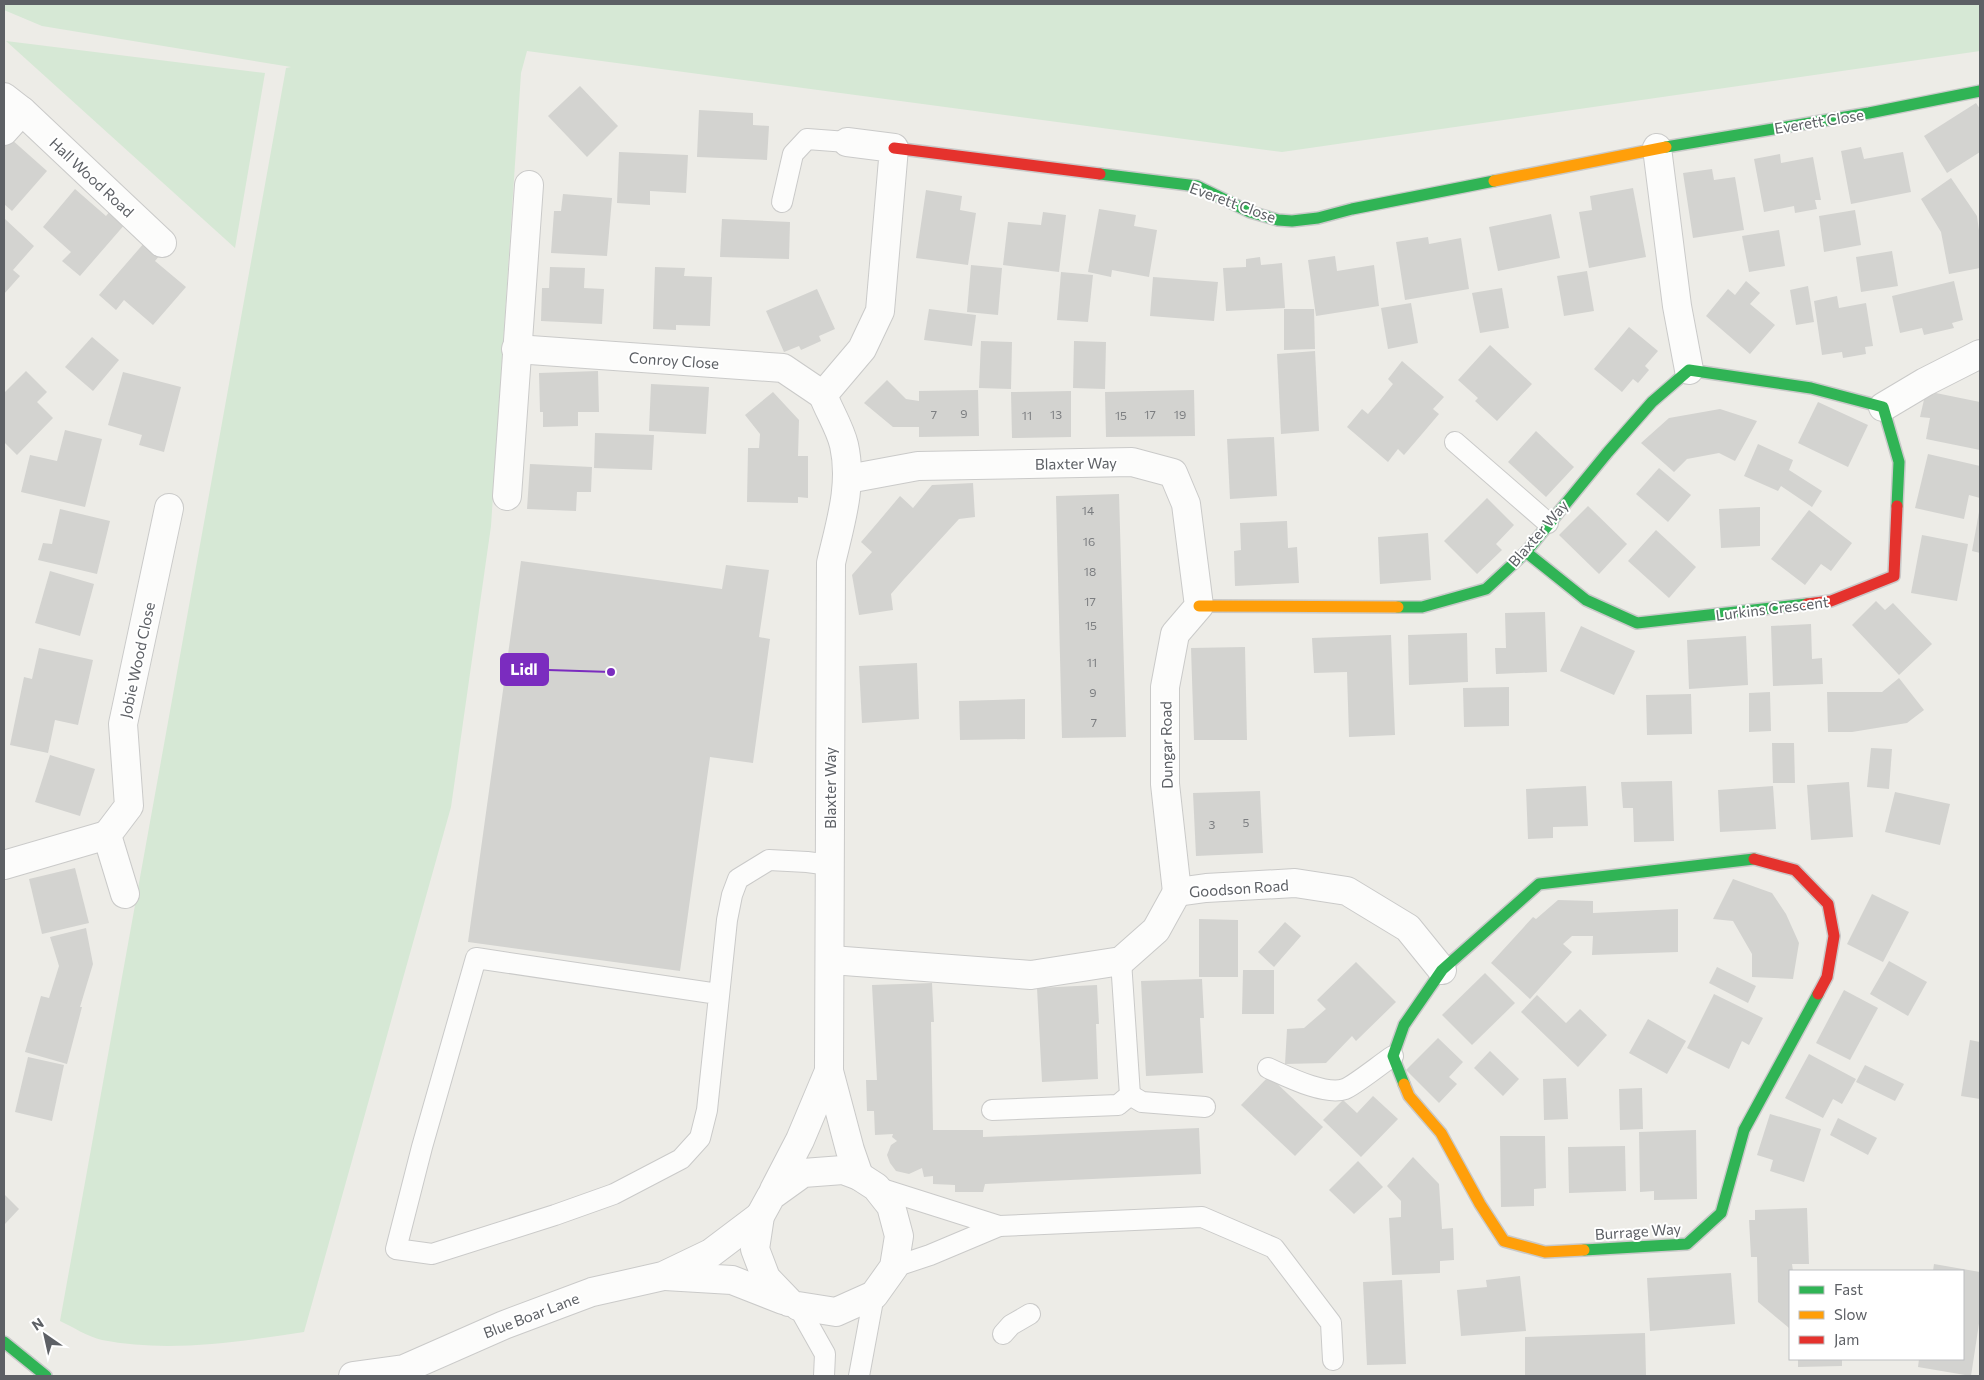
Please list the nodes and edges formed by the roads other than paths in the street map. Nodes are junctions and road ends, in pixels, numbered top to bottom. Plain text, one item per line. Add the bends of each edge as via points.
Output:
1 (1980, 91) edge
2 (13, 104) edge
3 (4, 131) edge
4 (847, 142) joint
5 (894, 148) junction
6 (1657, 148) junction
7 (529, 185) dead end
8 (782, 202) dead end
9 (162, 243) dead end
10 (516, 349) junction
11 (1980, 354) edge
12 (1689, 370) junction
13 (823, 395) junction
14 (1883, 407) junction
15 (1455, 442) dead end
16 (848, 479) junction
17 (507, 496) dead end
18 (169, 508) dead end
19 (1548, 523) junction
20 (1526, 552) junction
21 (1199, 606) junction
22 (107, 835) junction
23 (4, 865) edge
24 (830, 866) junction
25 (1177, 892) junction
26 (125, 894) dead end
27 (831, 960) junction
28 (1120, 961) junction
29 (1442, 970) junction
30 (718, 994) junction
31 (1392, 1056) junction
32 (1268, 1068) dead end
33 (829, 1071) junction
34 (1130, 1095) junction
35 (1205, 1107) dead end
36 (992, 1110) dead end
37 (868, 1182) junction
38 (765, 1206) junction
39 (999, 1226) junction
40 (894, 1267) junction
41 (663, 1276) junction
42 (874, 1295) junction
43 (794, 1304) junction
44 (1030, 1314) dead end
45 (1003, 1334) dead end
46 (4, 1342) edge
47 (1333, 1360) dead end
48 (401, 1372) edge
49 (44, 1376) edge
50 (353, 1376) edge
51 (824, 1376) edge
52 (859, 1376) edge

1 - 6 street, Everett Close
2 - 3 street, Hall Wood Road
2 - 9 street, Hall Wood Road
4 - 5 street, Everett Close
4 - 8 lane via 807,139 793,154
5 - 6 street, Everett Close via 1197,186 1273,219 1305,220
5 - 13 street via 880,311 862,349
6 - 12 street via 1677,306
7 - 10 street
10 - 13 street, Conroy Close via 783,368
10 - 17 street
11 - 14 street
12 - 14 street via 1768,380 1850,396
12 - 19 street, Blaxter Way via 1652,402
13 - 16 street via 844,444
14 - 20 street, Lurkins Crescent via 1899,462 1894,576 1831,601 1637,623 1586,600
15 - 19 lane
16 - 21 street, Blaxter Way via 918,466 1132,462 1173,473 1186,504
16 - 24 street, Blaxter Way via 831,564
18 - 22 street, Jobie Wood Close via 123,724 129,806
19 - 20 street, Blaxter Way
20 - 21 street, Blaxter Way via 1486,589 1422,607
21 - 25 street, Dungar Road via 1175,634 1165,687 1165,784
22 - 23 street
22 - 26 street
24 - 27 street, Blaxter Way
24 - 30 lane via 769,860 738,879 732,895
25 - 28 street, Goodson Road via 1156,930
25 - 29 street, Goodson Road via 1295,883 1347,891 1408,928
27 - 28 street via 1032,975
27 - 33 street, Blaxter Way
28 - 34 lane
29 - 31 street, Burrage Way via 1404,1025
29 - 31 street, Burrage Way via 1539,884 1754,859 1795,870 1828,904 1834,936 1827,977 1744,1130 1722,1213 1687,1244 1545,1252 1504,1242 1441,1134 1409,1096
30 - 30 lane via 707,1110 700,1138 680,1159 614,1194 460,1246 432,1254 396,1249 476,958
31 - 32 lane via 1344,1089 1320,1089
33 - 37 street, Blaxter Way via 850,1150
33 - 38 street, Blaxter Way via 800,1140
34 - 35 lane via 1142,1102
34 - 36 lane via 1118,1105
37 - 38 street, Blue Boar Lane via 843,1170 803,1173
37 - 39 lane
37 - 40 street via 891,1206 899,1236
38 - 41 street, Blue Boar Lane via 711,1253
38 - 43 street via 756,1249 766,1278
39 - 40 lane
39 - 47 lane via 1202,1217 1274,1248 1331,1323
40 - 42 street
41 - 43 street, Blue Boar Lane via 732,1280
41 - 48 street, Blue Boar Lane via 592,1292 504,1325
42 - 43 street, Blue Boar Lane via 836,1312
42 - 52 lane
43 - 51 lane via 826,1354
44 - 45 lane
46 - 49 street
48 - 50 street, Blue Boar Lane

